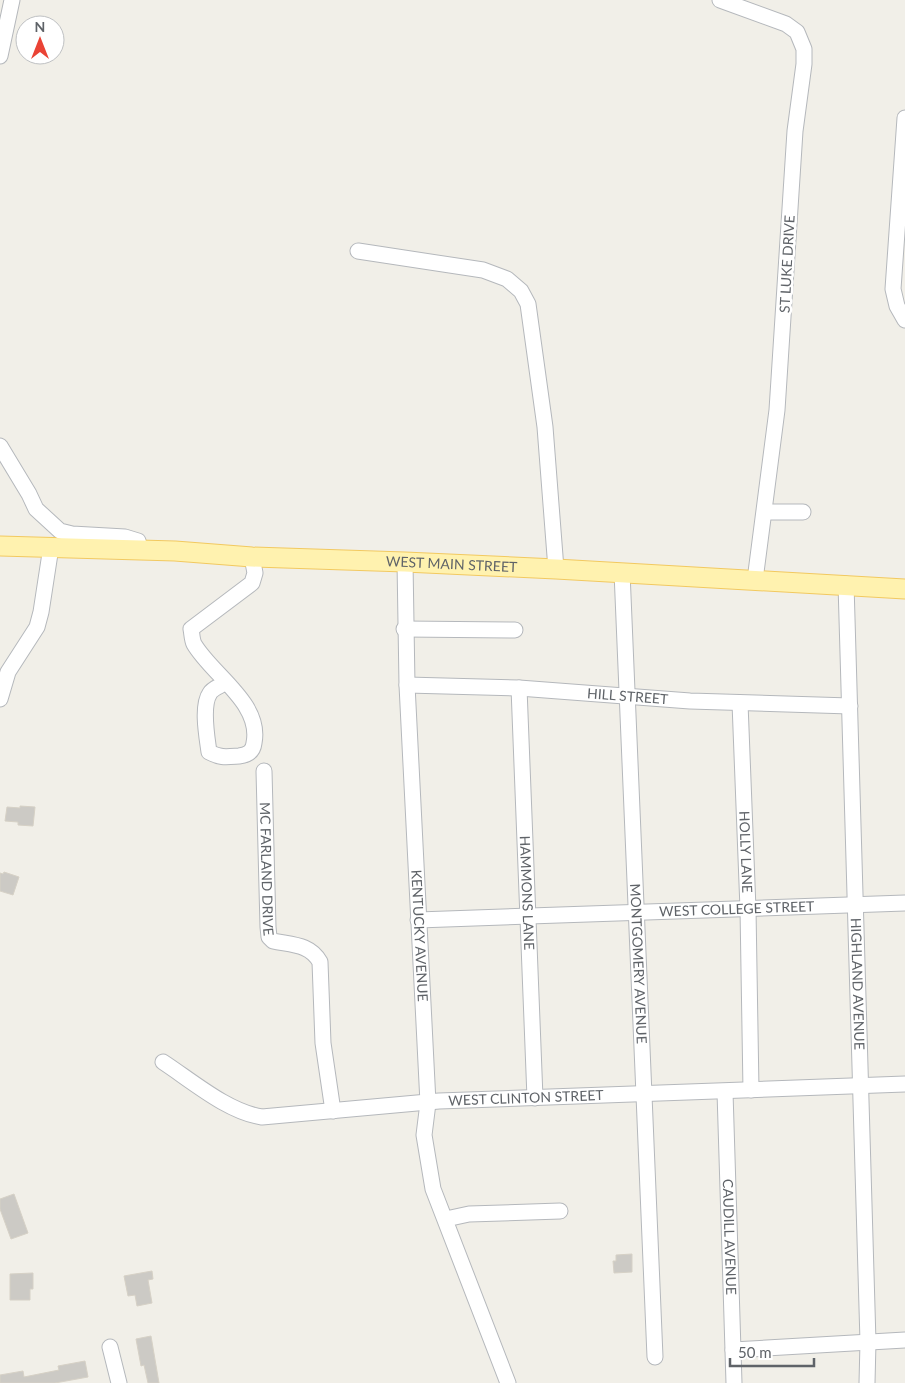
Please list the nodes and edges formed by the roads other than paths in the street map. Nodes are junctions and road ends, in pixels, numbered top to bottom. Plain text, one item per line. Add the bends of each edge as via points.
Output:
1 (12, 0) edge
2 (720, 0) edge
3 (0, 56) edge
4 (905, 118) edge
5 (358, 251) dead end
6 (905, 320) edge
7 (0, 446) edge
8 (765, 512) junction
9 (803, 512) dead end
10 (0, 546) edge
11 (51, 547) junction
12 (141, 550) junction
13 (252, 557) junction
14 (405, 562) junction
15 (556, 569) junction
16 (622, 572) junction
17 (755, 580) junction
18 (846, 584) junction
19 (905, 589) edge
20 (404, 629) junction
21 (515, 630) dead end
22 (4, 670) edge
23 (226, 682) junction
24 (406, 685) junction
25 (519, 688) junction
26 (628, 696) junction
27 (0, 699) edge
28 (740, 703) junction
29 (850, 706) junction
30 (264, 771) dead end
31 (905, 903) edge
32 (854, 906) junction
33 (748, 909) junction
34 (637, 913) junction
35 (528, 917) junction
36 (418, 920) junction
37 (163, 1062) dead end
38 (905, 1084) edge
39 (862, 1086) junction
40 (751, 1090) junction
41 (725, 1092) junction
42 (644, 1094) junction
43 (535, 1098) junction
44 (428, 1103) junction
45 (333, 1111) junction
46 (560, 1211) dead end
47 (446, 1219) junction
48 (905, 1340) edge
49 (868, 1342) junction
50 (110, 1347) dead end
51 (733, 1350) junction
52 (655, 1357) dead end
53 (119, 1383) edge
54 (508, 1383) edge
55 (734, 1383) edge
56 (867, 1383) edge

1 - 3 street
2 - 8 street, ST LUKE DRIVE via 786,24 797,32 804,49 795,131 782,356
4 - 6 street via 893,289
5 - 15 street via 483,270 507,279 521,291 528,304 545,427
7 - 12 street via 36,509 60,531 125,537 138,541
8 - 9 street
8 - 17 street, ST LUKE DRIVE
10 - 11 main road, WEST MAIN STREET
11 - 12 main road, WEST MAIN STREET
11 - 22 street via 37,627
12 - 13 main road, WEST MAIN STREET
13 - 14 main road, WEST MAIN STREET
13 - 23 street via 255,573 252,583 191,629 194,643
14 - 15 main road, WEST MAIN STREET
14 - 20 street, KENTUCKY AVENUE
15 - 16 main road, WEST MAIN STREET
16 - 17 main road, WEST MAIN STREET
16 - 26 street, MONTGOMERY AVENUE
17 - 18 main road, WEST MAIN STREET
18 - 19 main road, WEST MAIN STREET
18 - 29 street, HIGHLAND AVENUE
20 - 21 street
20 - 24 street, KENTUCKY AVENUE
22 - 27 street
23 - 23 street via 247,708 256,736 253,748 246,755 220,758 209,752 206,700 211,691
24 - 25 street, HILL STREET
24 - 36 street, KENTUCKY AVENUE
25 - 26 street, HILL STREET
25 - 35 street, HAMMONS LANE
26 - 28 street, HILL STREET
26 - 34 street, MONTGOMERY AVENUE
28 - 29 street, HILL STREET
28 - 33 street, HOLLY LANE
29 - 32 street, HIGHLAND AVENUE
30 - 45 street, MC FARLAND DRIVE via 269,937 273,941 308,948 320,962 323,1043
31 - 32 street, WEST COLLEGE STREET
32 - 33 street, WEST COLLEGE STREET
32 - 39 street, HIGHLAND AVENUE
33 - 34 street, WEST COLLEGE STREET
33 - 40 street, HOLLY LANE
34 - 35 street, WEST COLLEGE STREET
34 - 42 street, MONTGOMERY AVENUE
35 - 36 street, WEST COLLEGE STREET
35 - 43 street, HAMMONS LANE
36 - 44 street, KENTUCKY AVENUE
37 - 45 street, WEST CLINTON STREET via 233,1108 250,1115 262,1117
38 - 39 street, WEST CLINTON STREET
39 - 40 street, WEST CLINTON STREET
39 - 49 street, HIGHLAND AVENUE
40 - 41 street, WEST CLINTON STREET
41 - 42 street, WEST CLINTON STREET
41 - 51 street, CAUDILL AVENUE
42 - 43 street, WEST CLINTON STREET
42 - 52 street, MONTGOMERY AVENUE
43 - 44 street, WEST CLINTON STREET
44 - 45 street, WEST CLINTON STREET
44 - 47 street, KENTUCKY AVENUE via 424,1135 433,1189
46 - 47 street via 468,1214
47 - 54 street, KENTUCKY AVENUE
48 - 49 street
49 - 51 street
49 - 56 street, HIGHLAND AVENUE
50 - 53 street
51 - 55 street, CAUDILL AVENUE

